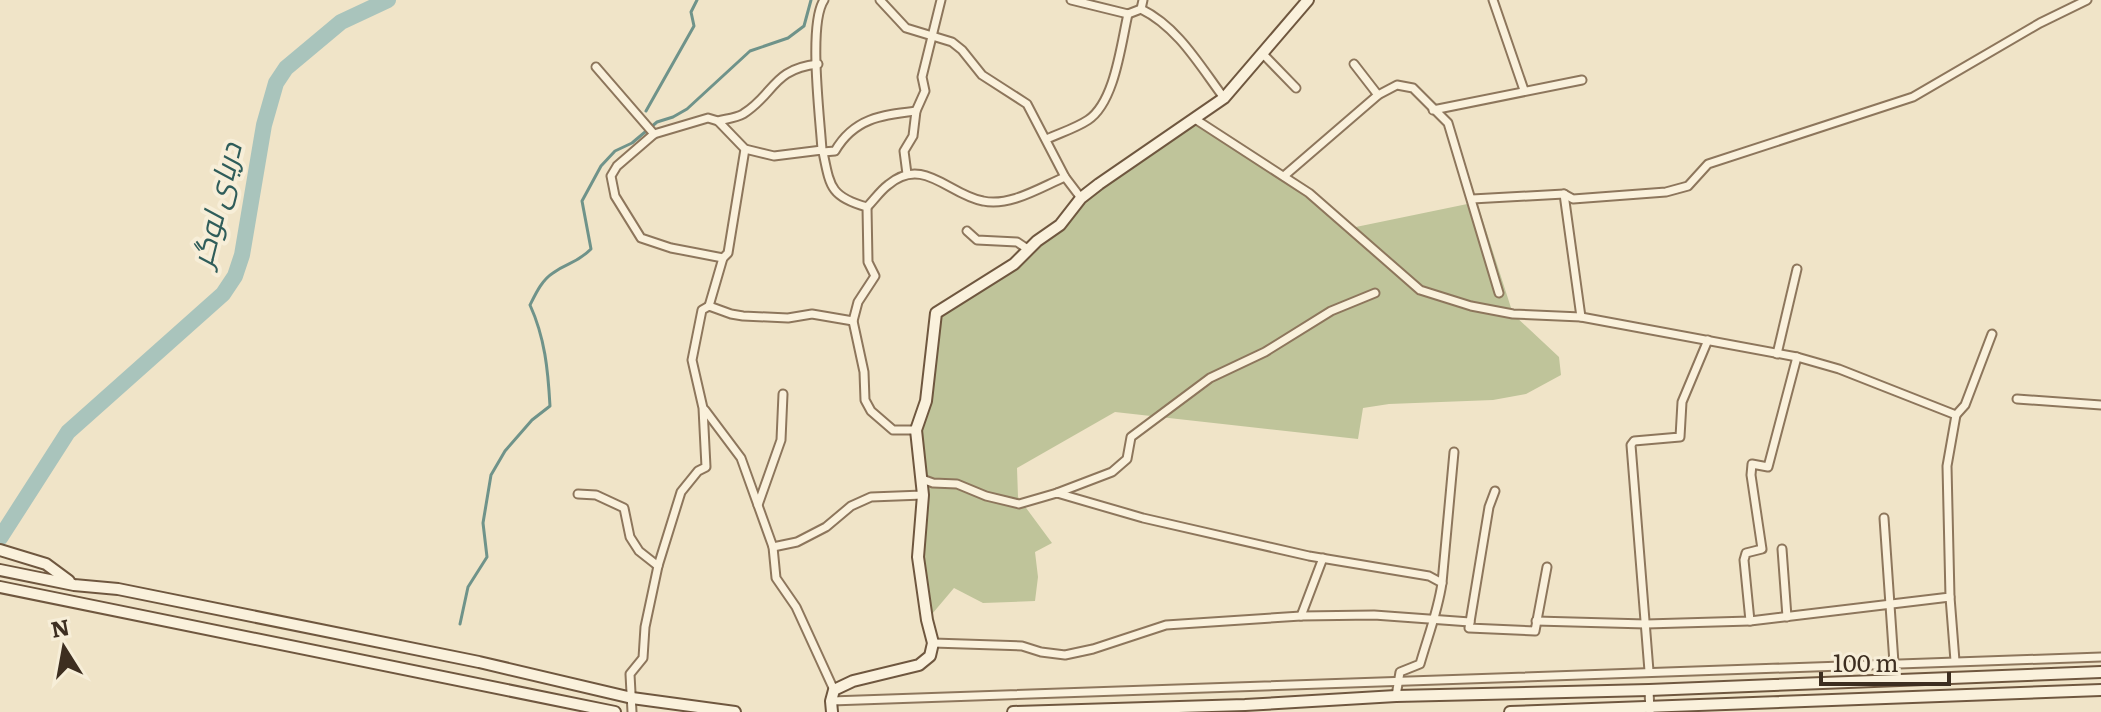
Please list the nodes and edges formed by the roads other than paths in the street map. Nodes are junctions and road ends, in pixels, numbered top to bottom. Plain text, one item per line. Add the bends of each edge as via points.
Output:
1 (824, 0) edge
2 (880, 0) edge
3 (941, 0) edge
4 (1071, 0) edge
5 (1143, 0) edge
6 (1308, 0) edge
7 (1493, 0) edge
8 (2087, 0) edge
9 (1141, 9) junction
10 (1128, 14) junction
11 (932, 36) junction
12 (1262, 53) junction
13 (818, 64) junction
14 (1354, 64) dead end
15 (596, 67) dead end
16 (1582, 80) dead end
17 (1296, 88) dead end
18 (1524, 90) junction
19 (1378, 95) junction
20 (1224, 98) junction
21 (1433, 110) junction
22 (916, 111) junction
23 (1195, 119) junction
24 (718, 121) junction
25 (650, 130) junction
26 (1047, 139) junction
27 (745, 149) junction
28 (822, 151) junction
29 (907, 174) junction
30 (1284, 176) junction
31 (1065, 177) junction
32 (1564, 194) junction
33 (1081, 198) junction
34 (1472, 199) junction
35 (867, 207) junction
36 (967, 231) dead end
37 (1029, 250) junction
38 (723, 258) junction
39 (1797, 269) dead end
40 (1375, 293) dead end
41 (1499, 293) dead end
42 (709, 306) junction
43 (1581, 317) junction
44 (853, 321) junction
45 (1992, 334) dead end
46 (1708, 340) junction
47 (1777, 354) junction
48 (1797, 357) junction
49 (783, 394) dead end
50 (2017, 399) dead end
51 (2101, 405) edge
52 (703, 408) junction
53 (1956, 415) junction
54 (916, 430) junction
55 (1454, 452) dead end
56 (922, 479) junction
57 (1495, 491) dead end
58 (1057, 493) junction
59 (578, 494) dead end
60 (923, 495) junction
61 (758, 505) junction
62 (1884, 518) dead end
63 (773, 547) junction
64 (1782, 549) dead end
65 (0, 550) edge
66 (1323, 558) junction
67 (658, 566) junction
68 (1547, 567) dead end
69 (0, 570) edge
70 (1442, 583) junction
71 (74, 585) junction
72 (0, 587) edge
73 (1950, 597) junction
74 (1889, 605) junction
75 (1301, 616) junction
76 (1787, 617) junction
77 (1436, 619) junction
78 (1536, 621) junction
79 (1750, 621) junction
80 (1470, 622) junction
81 (1646, 624) junction
82 (933, 643) junction
83 (2101, 657) edge
84 (1955, 661) junction
85 (1894, 663) junction
86 (1649, 671) junction
87 (2101, 672) edge
88 (1399, 680) junction
89 (1649, 690) junction
90 (2101, 690) edge
91 (1396, 696) junction
92 (632, 698) junction
93 (832, 701) edge
94 (1650, 710) edge
95 (615, 712) edge
96 (632, 712) edge
97 (735, 712) edge
98 (1013, 712) edge
99 (1510, 712) edge

1 - 13 street via 816,28
2 - 11 street via 906,28
3 - 11 street
4 - 10 street
5 - 9 street
6 - 12 main road
7 - 18 street
8 - 32 street via 1913,97 1708,164 1688,186 1604,197 1573,199
9 - 10 street
9 - 20 street via 1159,18
10 - 26 street via 1104,102 1090,119
11 - 22 street via 922,77 925,91
11 - 26 street via 952,42 982,75 1027,104
12 - 17 street
12 - 20 main road
13 - 24 street via 798,66 742,114
13 - 28 street
14 - 19 street
15 - 25 street
16 - 18 street
18 - 21 street
19 - 21 street via 1397,85 1413,88
19 - 30 street
20 - 23 main road
21 - 34 street via 1448,123
22 - 28 street via 873,116 843,137 835,151
22 - 29 street via 913,136 904,151
23 - 30 street
23 - 33 main road
24 - 25 street via 708,118
24 - 27 street
25 - 38 street via 611,176 622,209 641,238
26 - 31 street
27 - 28 street via 774,156
27 - 38 street
28 - 35 street via 830,183 846,201
29 - 31 street via 931,175 984,202 1005,201
29 - 35 street
30 - 43 street via 1420,290 1513,314
31 - 33 street
32 - 34 street
32 - 43 street
33 - 37 main road via 1060,225
34 - 41 street
35 - 44 street via 868,262 875,276
36 - 37 street via 977,240 1017,242
37 - 54 main road via 936,313 926,401
38 - 42 street
39 - 47 street
40 - 58 street via 1331,311 1210,378 1131,437 1127,459 1112,472
42 - 44 street via 743,316 812,314
42 - 52 street via 702,310 692,360
43 - 46 street
44 - 54 street via 871,411 893,430
45 - 53 street via 1965,405
46 - 47 street
46 - 81 street via 1682,402 1680,437 1631,445
47 - 48 street
48 - 53 street
48 - 79 street via 1768,467 1752,464 1762,549 1746,553 1744,560
49 - 61 street via 781,440
50 - 51 street
52 - 61 street via 741,458
52 - 67 street via 706,467 681,492
53 - 73 street via 1947,466
54 - 56 main road
55 - 70 street
56 - 58 street via 1019,504
56 - 60 main road
57 - 80 street
58 - 66 street
59 - 67 street via 596,495 624,508 630,537
60 - 63 street via 871,497 797,542
60 - 82 main road via 918,557
61 - 63 street
62 - 74 street
63 - 93 street via 776,578 796,607
64 - 76 street
65 - 71 main road via 46,564
66 - 70 street via 1429,576
66 - 75 street
67 - 92 street via 643,658 630,674
68 - 78 street
69 - 71 main road
70 - 77 street
71 - 92 main road via 118,589 416,649
72 - 95 main road
73 - 74 street
73 - 84 street
74 - 76 street
74 - 85 street
75 - 77 street
75 - 82 street via 1166,625 1065,655 1022,646
76 - 79 street
77 - 80 street
77 - 88 street via 1420,664 1400,672
78 - 80 street via 1535,631 1469,628
78 - 81 street
79 - 81 street
81 - 86 street
82 - 93 main road via 930,656 919,665 853,681
83 - 84 street
84 - 85 street
85 - 86 street
86 - 88 street
87 - 89 main road
88 - 91 street
88 - 93 street
89 - 91 main road
89 - 94 street
90 - 94 main road
91 - 98 main road
92 - 96 street
92 - 97 main road
94 - 99 main road

